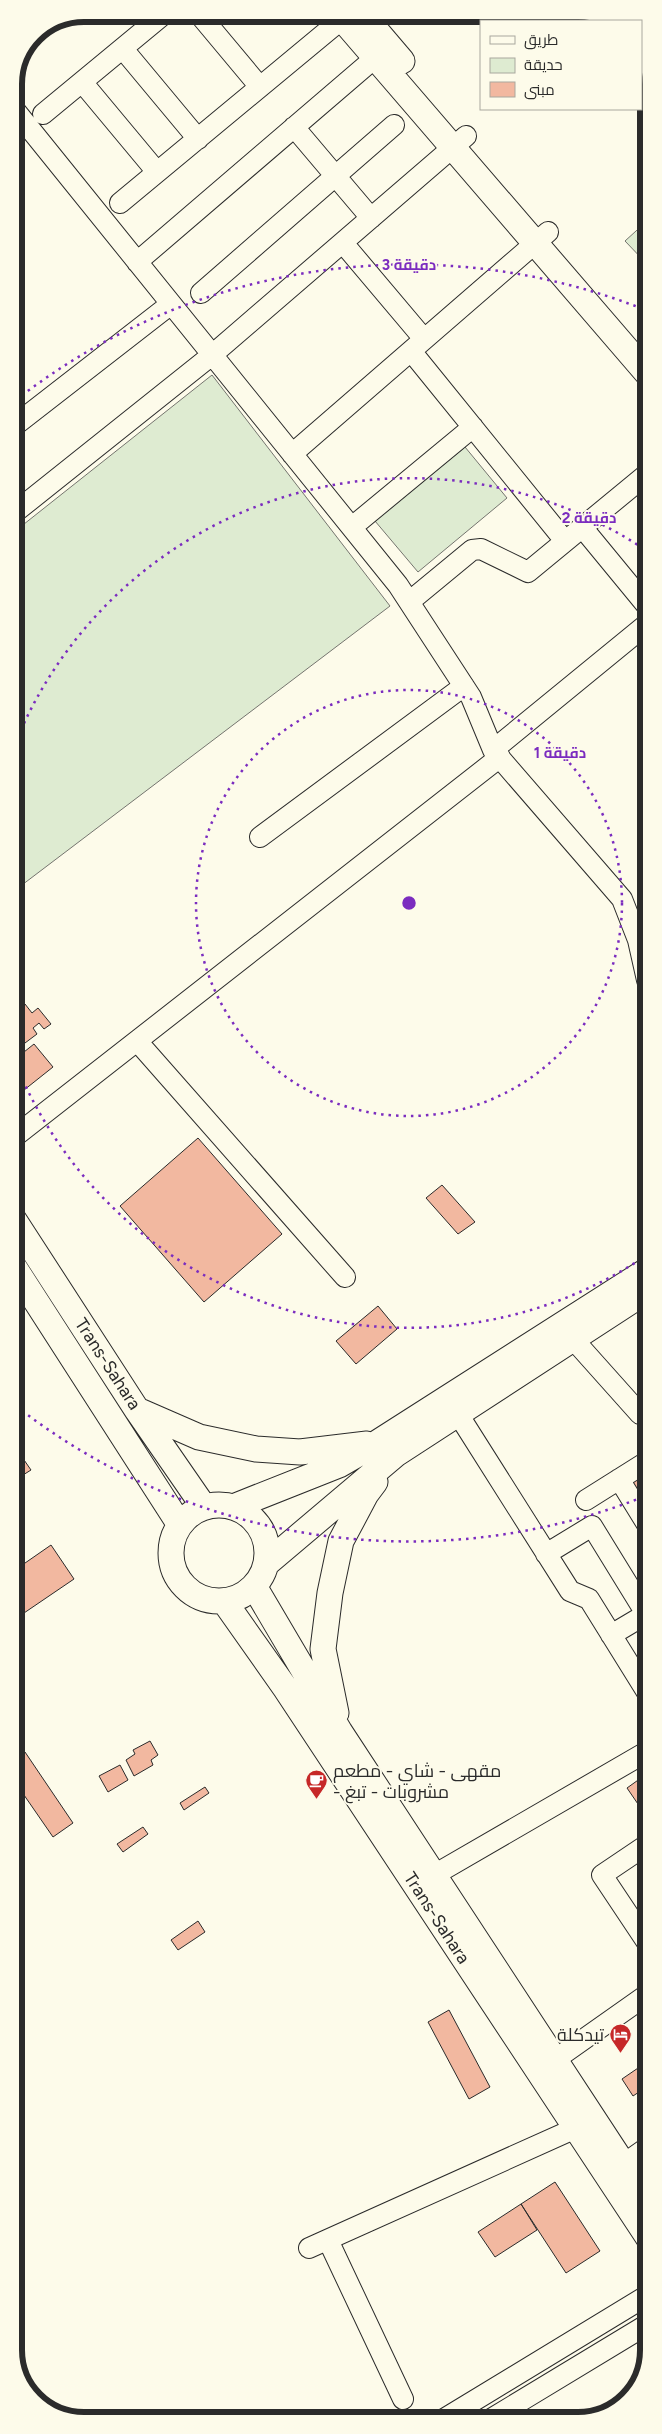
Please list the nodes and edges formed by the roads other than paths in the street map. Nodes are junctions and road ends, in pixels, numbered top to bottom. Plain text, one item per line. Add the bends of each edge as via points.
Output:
1 (153, 23) edge
2 (207, 23) edge
3 (338, 23) edge
4 (352, 23) edge
5 (353, 23) edge
6 (122, 48) junction
7 (376, 57) junction
8 (82, 82) junction
9 (260, 87) junction
10 (43, 114) dead end
11 (23, 120) edge
12 (394, 124) dead end
13 (294, 127) junction
14 (198, 139) junction
15 (459, 142) junction
16 (157, 172) junction
17 (335, 176) junction
18 (120, 203) dead end
19 (371, 218) junction
20 (542, 238) junction
21 (343, 243) junction
22 (137, 262) junction
23 (201, 293) dead end
24 (171, 304) junction
25 (640, 341) edge
26 (417, 345) junction
27 (212, 355) junction
28 (640, 365) edge
29 (23, 419) edge
30 (472, 427) junction
31 (292, 454) junction
32 (640, 480) edge
33 (23, 507) edge
34 (352, 527) junction
35 (582, 527) junction
36 (565, 541) junction
37 (640, 597) edge
38 (409, 602) junction
39 (640, 630) edge
40 (464, 686) junction
41 (497, 754) junction
42 (260, 837) dead end
43 (640, 949) edge
44 (137, 1041) junction
45 (23, 1130) edge
46 (23, 1234) edge
47 (640, 1275) edge
48 (345, 1276) dead end
49 (23, 1281) edge
50 (640, 1295) edge
51 (573, 1339) junction
52 (640, 1408) edge
53 (137, 1410) junction
54 (458, 1414) junction
55 (386, 1449) junction
56 (640, 1467) edge
57 (619, 1479) junction
58 (586, 1500) dead end
59 (233, 1506) junction
60 (204, 1507) junction
61 (640, 1513) edge
62 (180, 1525) junction
63 (546, 1554) junction
64 (266, 1564) junction
65 (254, 1586) junction
66 (224, 1601) junction
67 (640, 1603) edge
68 (640, 1618) edge
69 (611, 1635) junction
70 (640, 1681) edge
71 (340, 1732) junction
72 (640, 1756) edge
73 (640, 1849) edge
74 (434, 1875) junction
75 (640, 1932) edge
76 (640, 2000) edge
77 (547, 2065) junction
78 (576, 2128) junction
79 (640, 2153) edge
80 (616, 2170) junction
81 (640, 2194) edge
82 (640, 2220) edge
83 (328, 2240) junction
84 (309, 2248) dead end
85 (640, 2300) edge
86 (640, 2329) edge
87 (403, 2399) dead end
88 (456, 2412) edge
89 (502, 2412) edge

1 - 6 street
2 - 9 street
3 - 9 street
4 - 7 main road
5 - 15 main road
6 - 8 street
6 - 14 street
7 - 13 street
7 - 15 main road
8 - 10 street
8 - 16 street
9 - 14 street
11 - 22 street
12 - 17 street
13 - 17 street
13 - 22 street
14 - 16 street
15 - 19 street
15 - 20 main road
16 - 18 street
17 - 19 street
17 - 23 street
19 - 21 street
20 - 25 main road
20 - 26 street
20 - 28 main road
21 - 26 street
21 - 27 street
22 - 24 street
24 - 27 street
24 - 29 street
26 - 30 street
26 - 31 street
27 - 31 street
27 - 33 street
30 - 34 street
30 - 36 street
31 - 34 street
32 - 35 street
34 - 38 street
35 - 36 street
35 - 37 street
36 - 38 street via 528,572 481,549 472,550
38 - 40 street
39 - 41 street
40 - 41 street
40 - 42 street
41 - 43 street via 622,899
41 - 44 street
44 - 45 street
44 - 48 street
46 - 53 main road, Trans-Sahara
47 - 55 main road
49 - 62 main road, Trans-Sahara
50 - 51 main road
51 - 52 street
51 - 54 main road
53 - 55 main road via 199,1437 256,1449 300,1452
53 - 60 main road, Trans-Sahara
54 - 55 main road
54 - 63 street
55 - 59 main road
55 - 64 main road
55 - 71 main road via 341,1541 330,1592 323,1649
56 - 57 street
57 - 58 street
57 - 61 street
59 - 60 main road
59 - 64 main road via 257,1523 264,1535
60 - 62 main road
62 - 66 main road via 173,1538 171,1554 174,1569 182,1583 193,1593
63 - 67 street via 592,1526
63 - 69 street via 570,1591 589,1600
64 - 65 main road
65 - 66 main road
65 - 71 main road, Trans-Sahara
66 - 77 main road, Trans-Sahara
68 - 69 street
69 - 70 street
71 - 74 main road, Trans-Sahara
72 - 74 street
73 - 75 street via 602,1875
74 - 77 main road, Trans-Sahara
76 - 77 street
77 - 78 main road, Trans-Sahara
77 - 80 main road, Trans-Sahara
78 - 80 main road, Trans-Sahara
78 - 83 street
79 - 80 street
80 - 81 main road, Trans-Sahara
80 - 82 main road, Trans-Sahara
83 - 84 street
83 - 87 street
85 - 88 street
86 - 89 street

